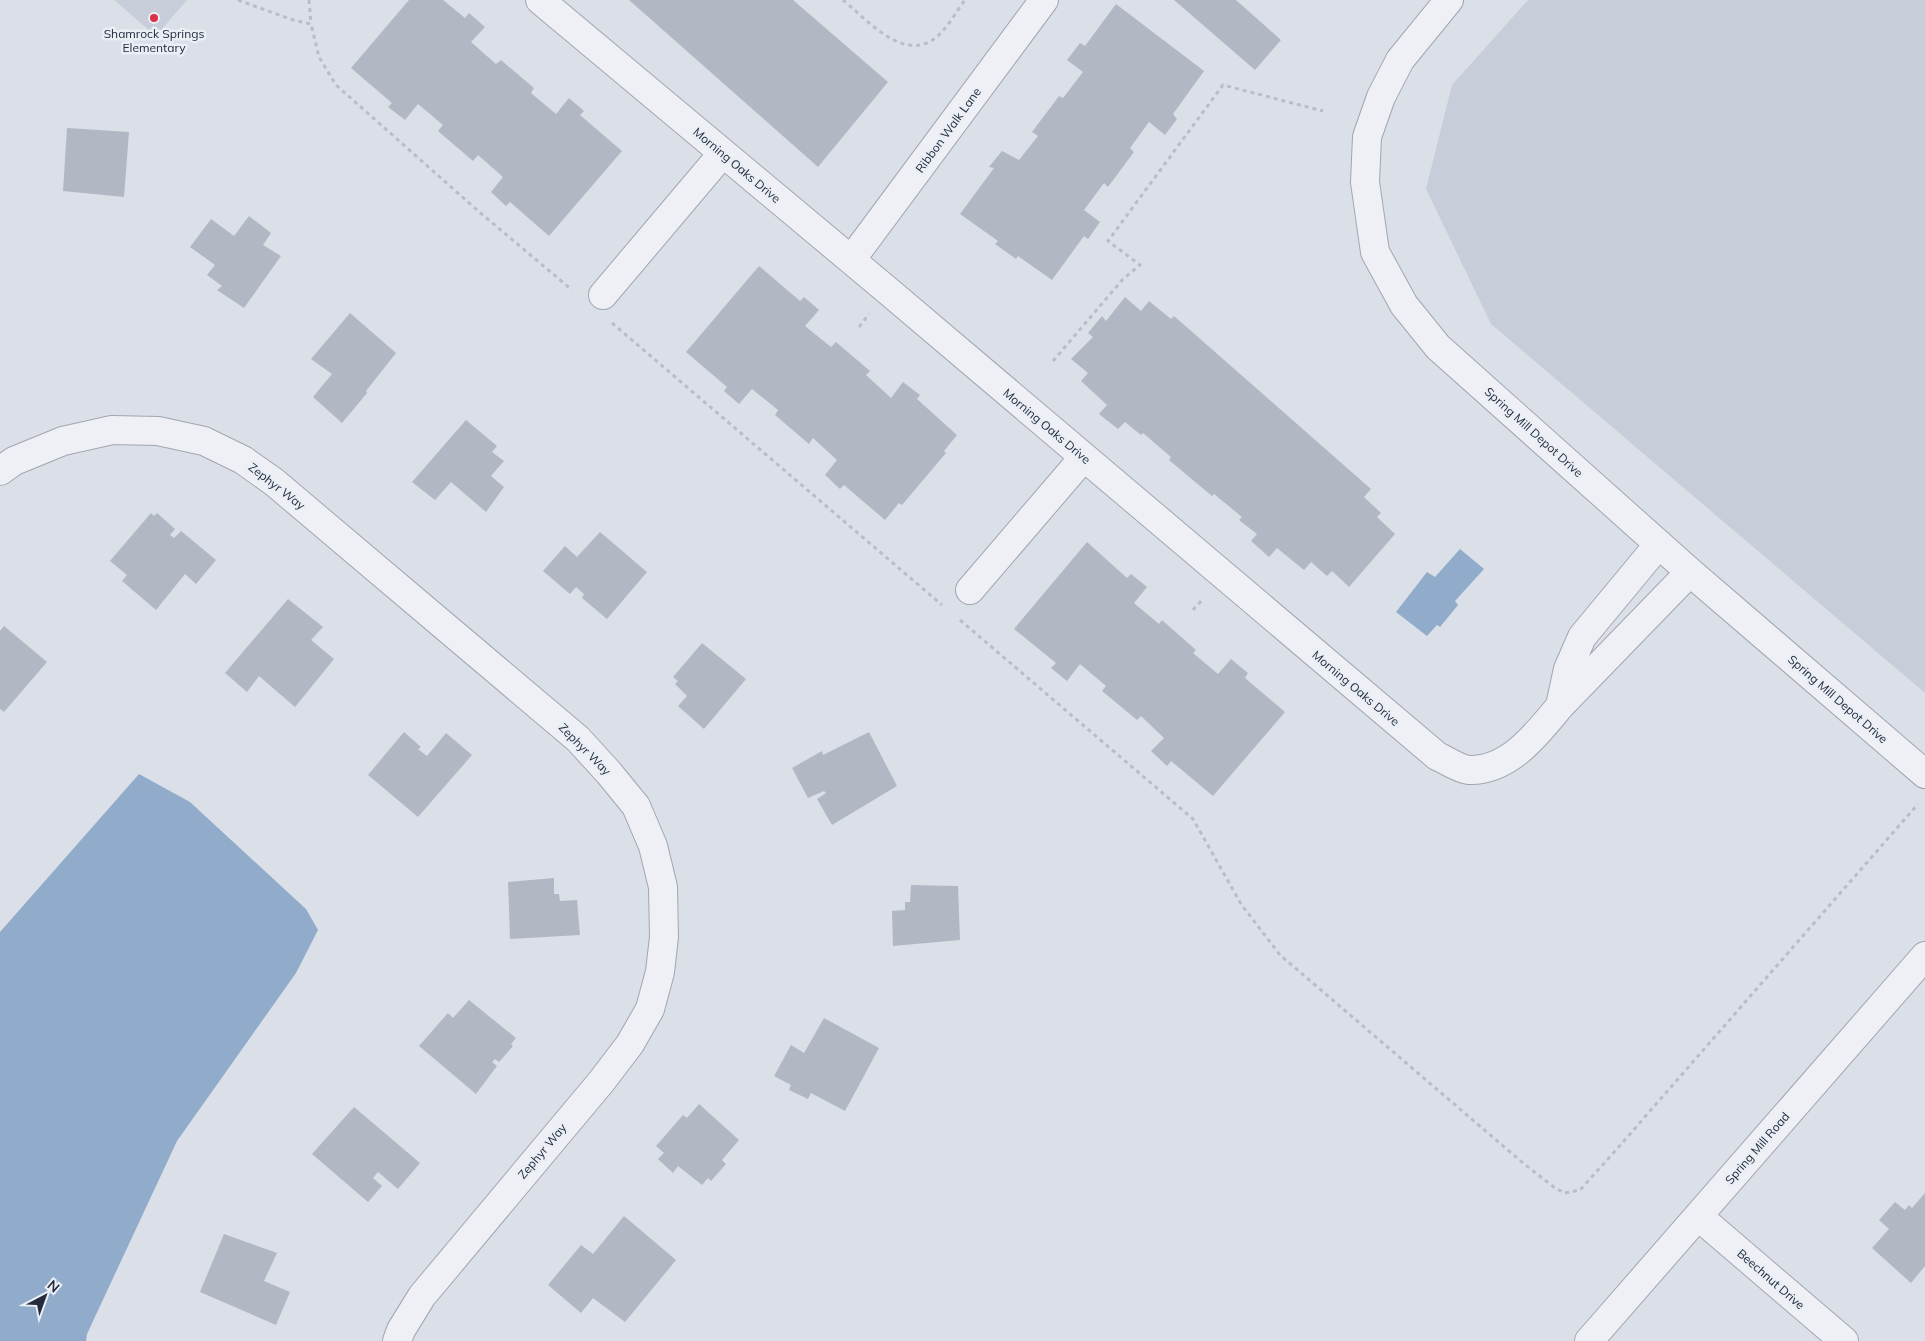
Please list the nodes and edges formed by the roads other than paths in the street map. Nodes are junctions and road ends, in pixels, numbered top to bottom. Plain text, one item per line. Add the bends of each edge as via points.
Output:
1 (540, 0) edge
2 (1044, 0) edge
3 (1448, 0) edge
4 (723, 153) junction
5 (851, 260) junction
6 (605, 307) road end
7 (1084, 457) junction
8 (0, 471) edge
9 (1658, 544) junction
10 (1690, 572) junction
11 (970, 590) dead end
12 (1560, 706) junction
13 (1925, 774) edge
14 (1925, 956) edge
15 (1698, 1216) junction
16 (397, 1341) edge
17 (1589, 1341) edge
18 (1844, 1341) edge

1 - 4 street, Morning Oaks Drive
2 - 5 street, Ribbon Walk Lane
3 - 9 street, Spring Mill Depot Drive via 1400,60 1381,97 1367,136 1365,182 1375,252 1404,305 1438,347
4 - 5 street, Morning Oaks Drive
4 - 6 street
5 - 7 street, Morning Oaks Drive
7 - 11 street
7 - 12 street, Morning Oaks Drive via 1437,756 1467,770 1492,767 1529,743
8 - 16 street, Zephyr Way via 14,461 64,441 112,430 158,430 204,441 243,460 274,482 578,739 636,806 653,846 664,887 660,972 650,1009 630,1044 601,1082 422,1296
9 - 10 street, Spring Mill Depot Drive
9 - 12 street, Morning Oaks Drive via 1582,637 1568,668
10 - 12 street, Morning Oaks Drive
10 - 13 street, Spring Mill Depot Drive
14 - 15 street, Spring Mill Road
15 - 17 street, Spring Mill Road
15 - 18 street, Beechnut Drive

